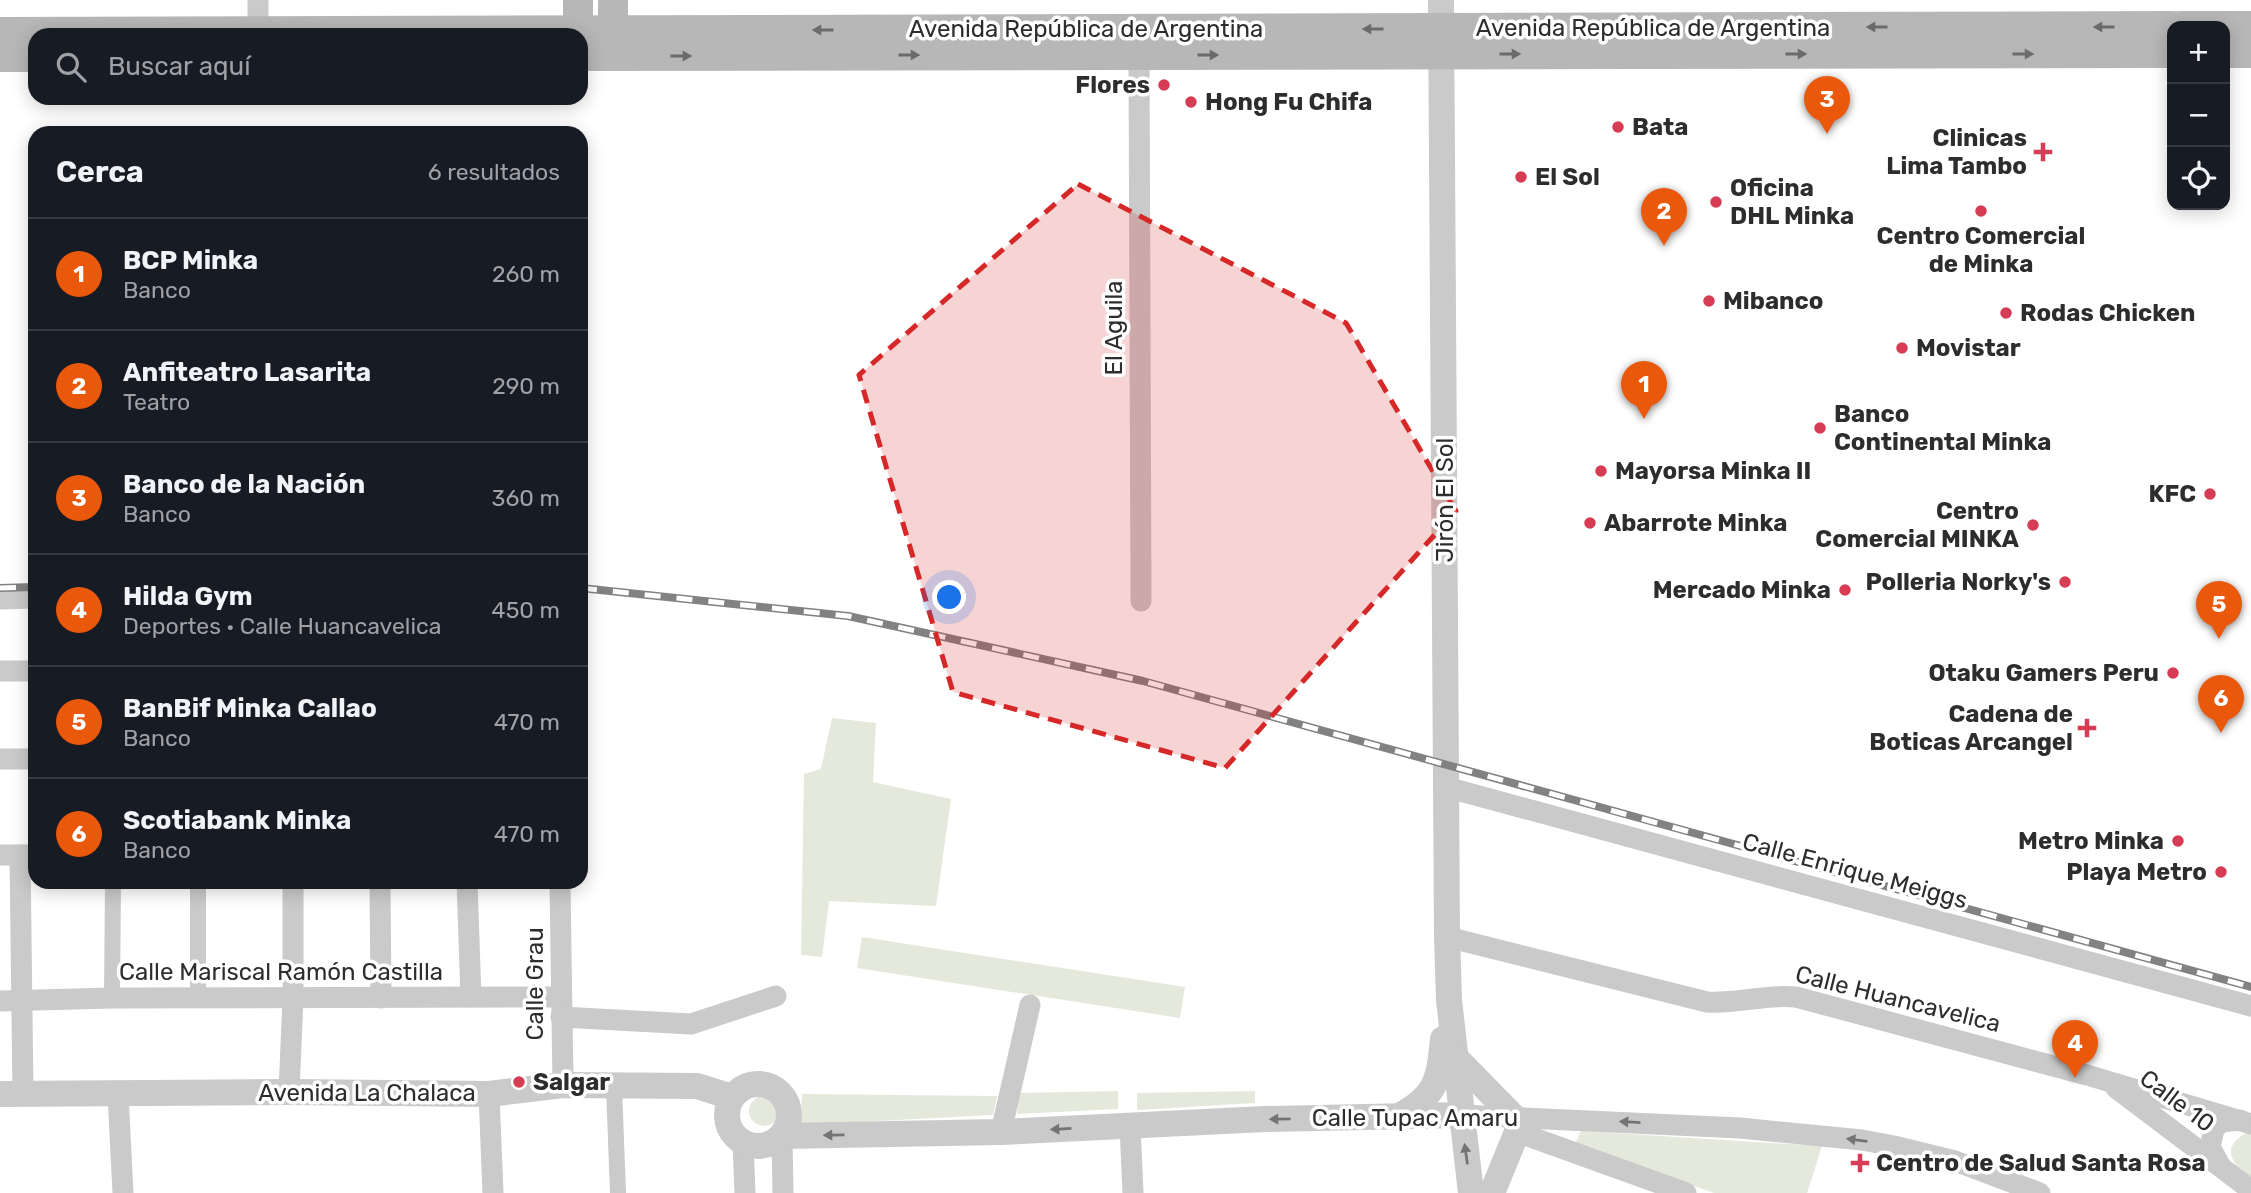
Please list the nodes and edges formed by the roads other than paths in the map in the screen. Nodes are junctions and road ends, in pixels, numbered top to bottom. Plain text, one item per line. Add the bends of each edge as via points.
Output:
1 (258, 0) edge
2 (578, 0) edge
3 (613, 0) edge
4 (2167, 26) edge
5 (2230, 26) edge
6 (2251, 26) edge
7 (258, 28) edge
8 (579, 28) edge
9 (1442, 28) edge
10 (0, 32) edge
11 (28, 32) edge
12 (588, 41) edge
13 (613, 43) junction
14 (2167, 53) edge
15 (2230, 53) edge
16 (2251, 53) edge
17 (1139, 54) junction
18 (0, 57) edge
19 (28, 57) edge
20 (0, 598) edge
21 (28, 598) edge
22 (1141, 601) dead end
23 (0, 671) edge
24 (28, 671) edge
25 (0, 759) edge
26 (28, 759) edge
27 (1446, 787) junction
28 (18, 855) edge
29 (113, 889) edge
30 (198, 889) edge
31 (293, 889) edge
32 (380, 889) edge
33 (467, 889) edge
34 (560, 889) edge
35 (1447, 937) junction
36 (776, 996) dead end
37 (112, 998) junction
38 (380, 998) junction
39 (471, 998) junction
40 (198, 999) junction
41 (293, 999) junction
42 (1449, 1000) junction
43 (11, 1001) edge
44 (1030, 1005) dead end
45 (2251, 1006) edge
46 (561, 1007) junction
47 (1455, 1057) junction
48 (2106, 1081) junction
49 (563, 1085) junction
50 (614, 1087) junction
51 (289, 1092) junction
52 (11, 1094) edge
53 (118, 1094) junction
54 (489, 1094) junction
55 (732, 1097) junction
56 (1461, 1115) junction
57 (1397, 1117) junction
58 (2245, 1122) edge
59 (1515, 1124) junction
60 (1129, 1126) junction
61 (1001, 1132) junction
62 (782, 1136) junction
63 (743, 1143) junction
64 (2220, 1166) junction
65 (2251, 1189) edge
66 (123, 1193) edge
67 (493, 1193) edge
68 (618, 1193) edge
69 (745, 1193) edge
70 (783, 1193) edge
71 (1133, 1193) edge
72 (1471, 1193) edge
73 (1492, 1193) edge
74 (1686, 1193) edge
75 (2040, 1193) edge

1 - 7 street
2 - 8 main road
3 - 13 main road
4 -> 9 main road, Avenida República de Argentina
5 - 6 main road
9 -> 13 main road, Avenida República de Argentina
9 -> 14 main road, Avenida República de Argentina
17 -> 9 main road, Avenida República de Argentina
9 - 27 street, Jirón El Sol
10 - 11 main road, Avenida República de Argentina
12 - 13 main road, Avenida República de Argentina
13 -> 17 main road, Avenida República de Argentina
15 - 16 main road
17 - 22 street, El Aguila
18 - 19 main road
20 - 21 street
23 - 24 street
25 - 26 street
27 - 35 street, Jirón El Sol
27 - 45 street, Calle Enrique Meiggs
28 - 43 street
29 - 37 street
30 - 40 street
31 - 41 street
32 - 38 street
33 - 39 street
34 - 46 street, Calle Grau
35 - 42 street, Jirón El Sol
35 - 48 street, Calle Huancavelica via 1707,1002 1796,997
36 - 46 street, Calle Mariscal Ramón Castilla via 691,1024
37 - 40 street, Calle Mariscal Ramón Castilla
37 - 43 street, Calle Mariscal Ramón Castilla
38 - 39 street, Calle Mariscal Ramón Castilla
38 - 41 street, Calle Mariscal Ramón Castilla
39 - 46 street, Calle Mariscal Ramón Castilla
40 - 41 street, Calle Mariscal Ramón Castilla
41 - 51 street
42 - 47 street, Jirón El Sol
42 - 57 street, Jirón El Sol via 1436,1085 1417,1107
43 - 52 street
44 - 61 street
46 - 49 street, Calle Grau
47 - 56 street, Jirón El Sol
47 - 59 street
48 - 58 street, Calle Huancavelica
48 - 64 street, Calle 10
49 - 50 street, Avenida La Chalaca
49 - 54 street, Avenida La Chalaca
50 - 55 street, Avenida La Chalaca via 697,1086
50 - 68 street
51 - 53 street, Avenida La Chalaca
51 - 54 street, Avenida La Chalaca
52 - 53 street, Avenida La Chalaca
53 - 66 street
54 - 67 street
55 - 62 street via 748,1086 777,1090 789,1112
55 - 63 street via 729,1127
56 - 57 street, Calle Tupac Amaru
56 - 59 street, Calle Tupac Amaru
72 -> 56 street, Jirón El Sol
57 -> 60 street, Calle Tupac Amaru
58 - 64 street via 2221,1122 2214,1129 2210,1147
59 - 73 street
59 - 74 street, Calle Tupac Amaru
75 -> 59 street, Calle Tupac Amaru via 1955,1161 1862,1140 1740,1128
60 -> 61 street, Calle Tupac Amaru
60 - 71 street
61 -> 62 street, Calle Tupac Amaru
62 - 63 street via 763,1146
62 - 70 street
63 - 69 street
64 - 65 street, Calle 10

